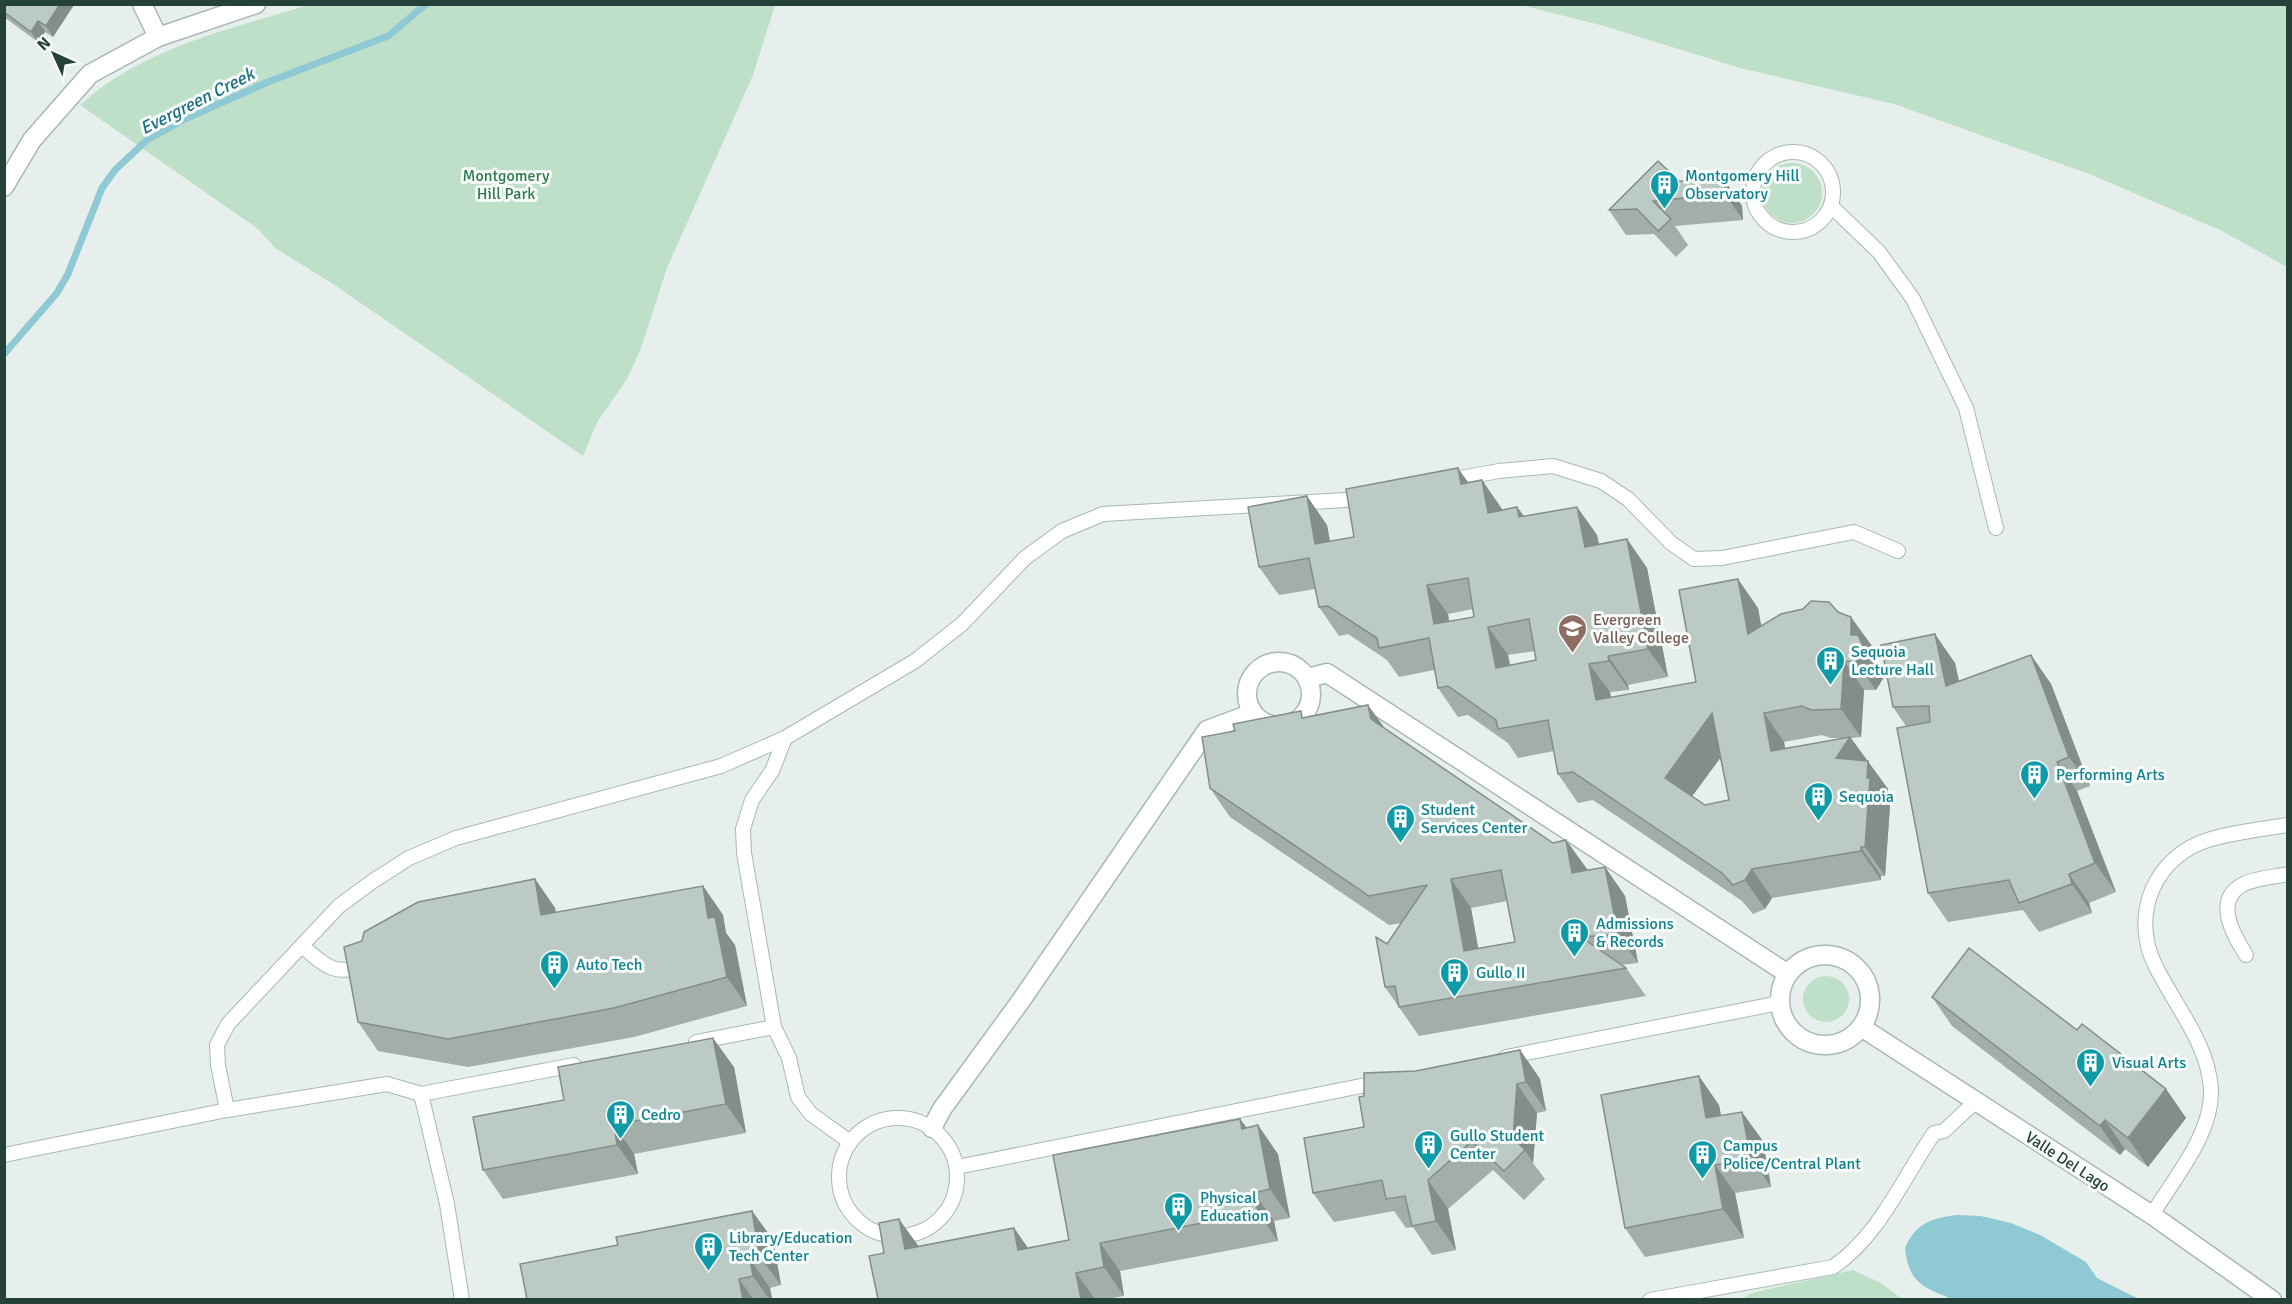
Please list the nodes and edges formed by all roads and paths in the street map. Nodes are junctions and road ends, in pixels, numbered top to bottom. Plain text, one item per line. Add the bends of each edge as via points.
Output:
1 (142, 4) edge
2 (255, 4) edge
3 (158, 37) junction
4 (4, 187) edge
5 (1832, 206) junction
6 (1433, 483) edge
7 (1378, 494) edge
8 (1996, 528) dead end
9 (1898, 550) dead end
10 (1308, 678) junction
11 (1253, 713) junction
12 (785, 738) junction
13 (2288, 825) edge
14 (2288, 874) edge
15 (302, 946) junction
16 (2246, 955) dead end
17 (375, 963) edge
18 (1788, 974) junction
19 (1779, 1003) junction
20 (774, 1027) junction
21 (1861, 1027) junction
22 (682, 1044) edge
23 (1492, 1060) edge
24 (590, 1062) edge
25 (1399, 1079) edge
26 (421, 1094) junction
27 (1975, 1101) junction
28 (227, 1110) junction
29 (932, 1128) junction
30 (850, 1142) junction
31 (4, 1155) edge
32 (957, 1167) junction
33 (2151, 1215) junction
34 (462, 1299) edge
35 (1650, 1299) edge
36 (2272, 1299) edge

1 - 3 street
2 - 3 street
3 - 4 street via 90,74 32,140
5 - 5 lane via 1834,193 1829,175 1817,159 1805,153 1777,155 1764,163 1756,175 1752,189 1754,204 1771,227 1799,233 1813,228
5 - 8 lane via 1879,252 1913,299 1966,408
6 - 9 lane via 1553,466 1601,482 1628,498 1671,543 1694,559 1722,558 1854,532
7 - 12 lane via 1346,500 1103,514 1062,531 1025,558 962,624 915,661
10 - 11 street via 1308,709 1292,723 1271,725
10 - 11 street via 1293,664 1271,662 1262,666 1248,683
10 - 18 street via 1327,673
11 - 29 street via 1207,730
12 - 15 lane via 721,766 456,838 418,854 373,880 339,906
12 - 20 lane via 772,771 752,800 742,829
13 - 33 lane via 2210,839 2182,853 2164,868 2151,888 2145,908 2148,947 2197,1040 2211,1090 2208,1116 2199,1137
14 - 16 lane via 2241,885 2229,898 2232,933
15 - 17 lane via 327,967 345,972
15 - 28 lane via 228,1024 218,1046
18 - 19 street
18 - 21 street via 1797,964 1824,954 1851,963 1868,986 1868,1014
19 - 21 street via 1787,1025 1804,1041 1835,1044 1850,1038
19 - 23 lane
20 - 22 lane
20 - 30 lane via 789,1058 798,1097 811,1114
21 - 27 street, Valle Del Lago
24 - 26 lane
25 - 32 lane
26 - 28 lane via 387,1084
26 - 34 lane via 447,1204
27 - 33 street, Valle Del Lago
27 - 35 lane via 1944,1131 1934,1133 1869,1234 1833,1267
28 - 31 lane
29 - 30 lane via 897,1117 863,1129
29 - 32 lane via 948,1145
30 - 32 lane via 840,1161 838,1182 844,1203 856,1220 874,1232 895,1237 916,1234 934,1224 949,1208 957,1188
33 - 36 street, Valle Del Lago

